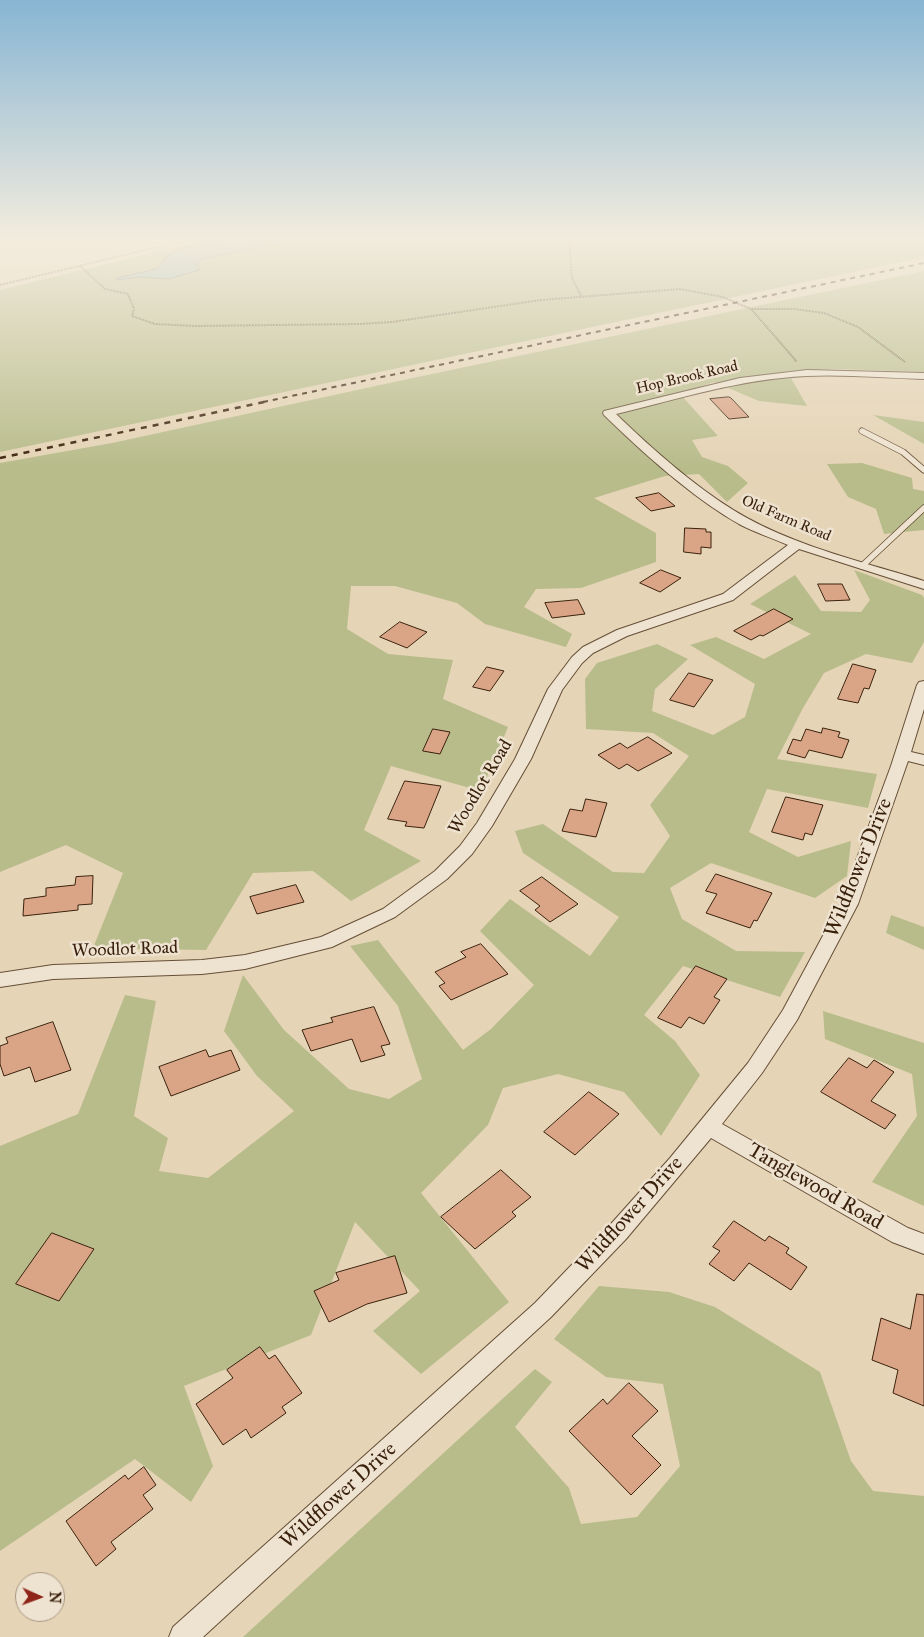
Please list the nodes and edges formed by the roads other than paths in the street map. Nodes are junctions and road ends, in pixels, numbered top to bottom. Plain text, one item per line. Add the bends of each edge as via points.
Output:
1 (924, 376) edge
2 (608, 413) joint
3 (862, 431) dead end
4 (924, 470) edge
5 (924, 508) edge
6 (797, 544) junction
7 (862, 566) junction
8 (924, 585) edge
9 (924, 685) edge
10 (903, 755) junction
11 (924, 760) edge
12 (0, 980) edge
13 (708, 1126) junction
14 (924, 1244) edge
15 (183, 1637) edge

1 - 2 street, Hop Brook Road via 807,373 740,381
2 - 6 street, Old Farm Road via 714,503 742,521
3 - 4 lane via 903,452
5 - 7 lane
6 - 7 street, Old Farm Road
6 - 12 street, Woodlot Road via 728,597 622,633 577,660 555,689 523,758 484,826 441,875 389,913 326,942 245,962 202,968 52,972
7 - 8 street, Old Farm Road
9 - 10 street, Wildflower Drive
10 - 11 street
10 - 13 street, Wildflower Drive via 849,904 790,1015 754,1068
13 - 14 street, Tanglewood Road via 900,1235
13 - 15 street, Wildflower Drive via 618,1232 543,1310

